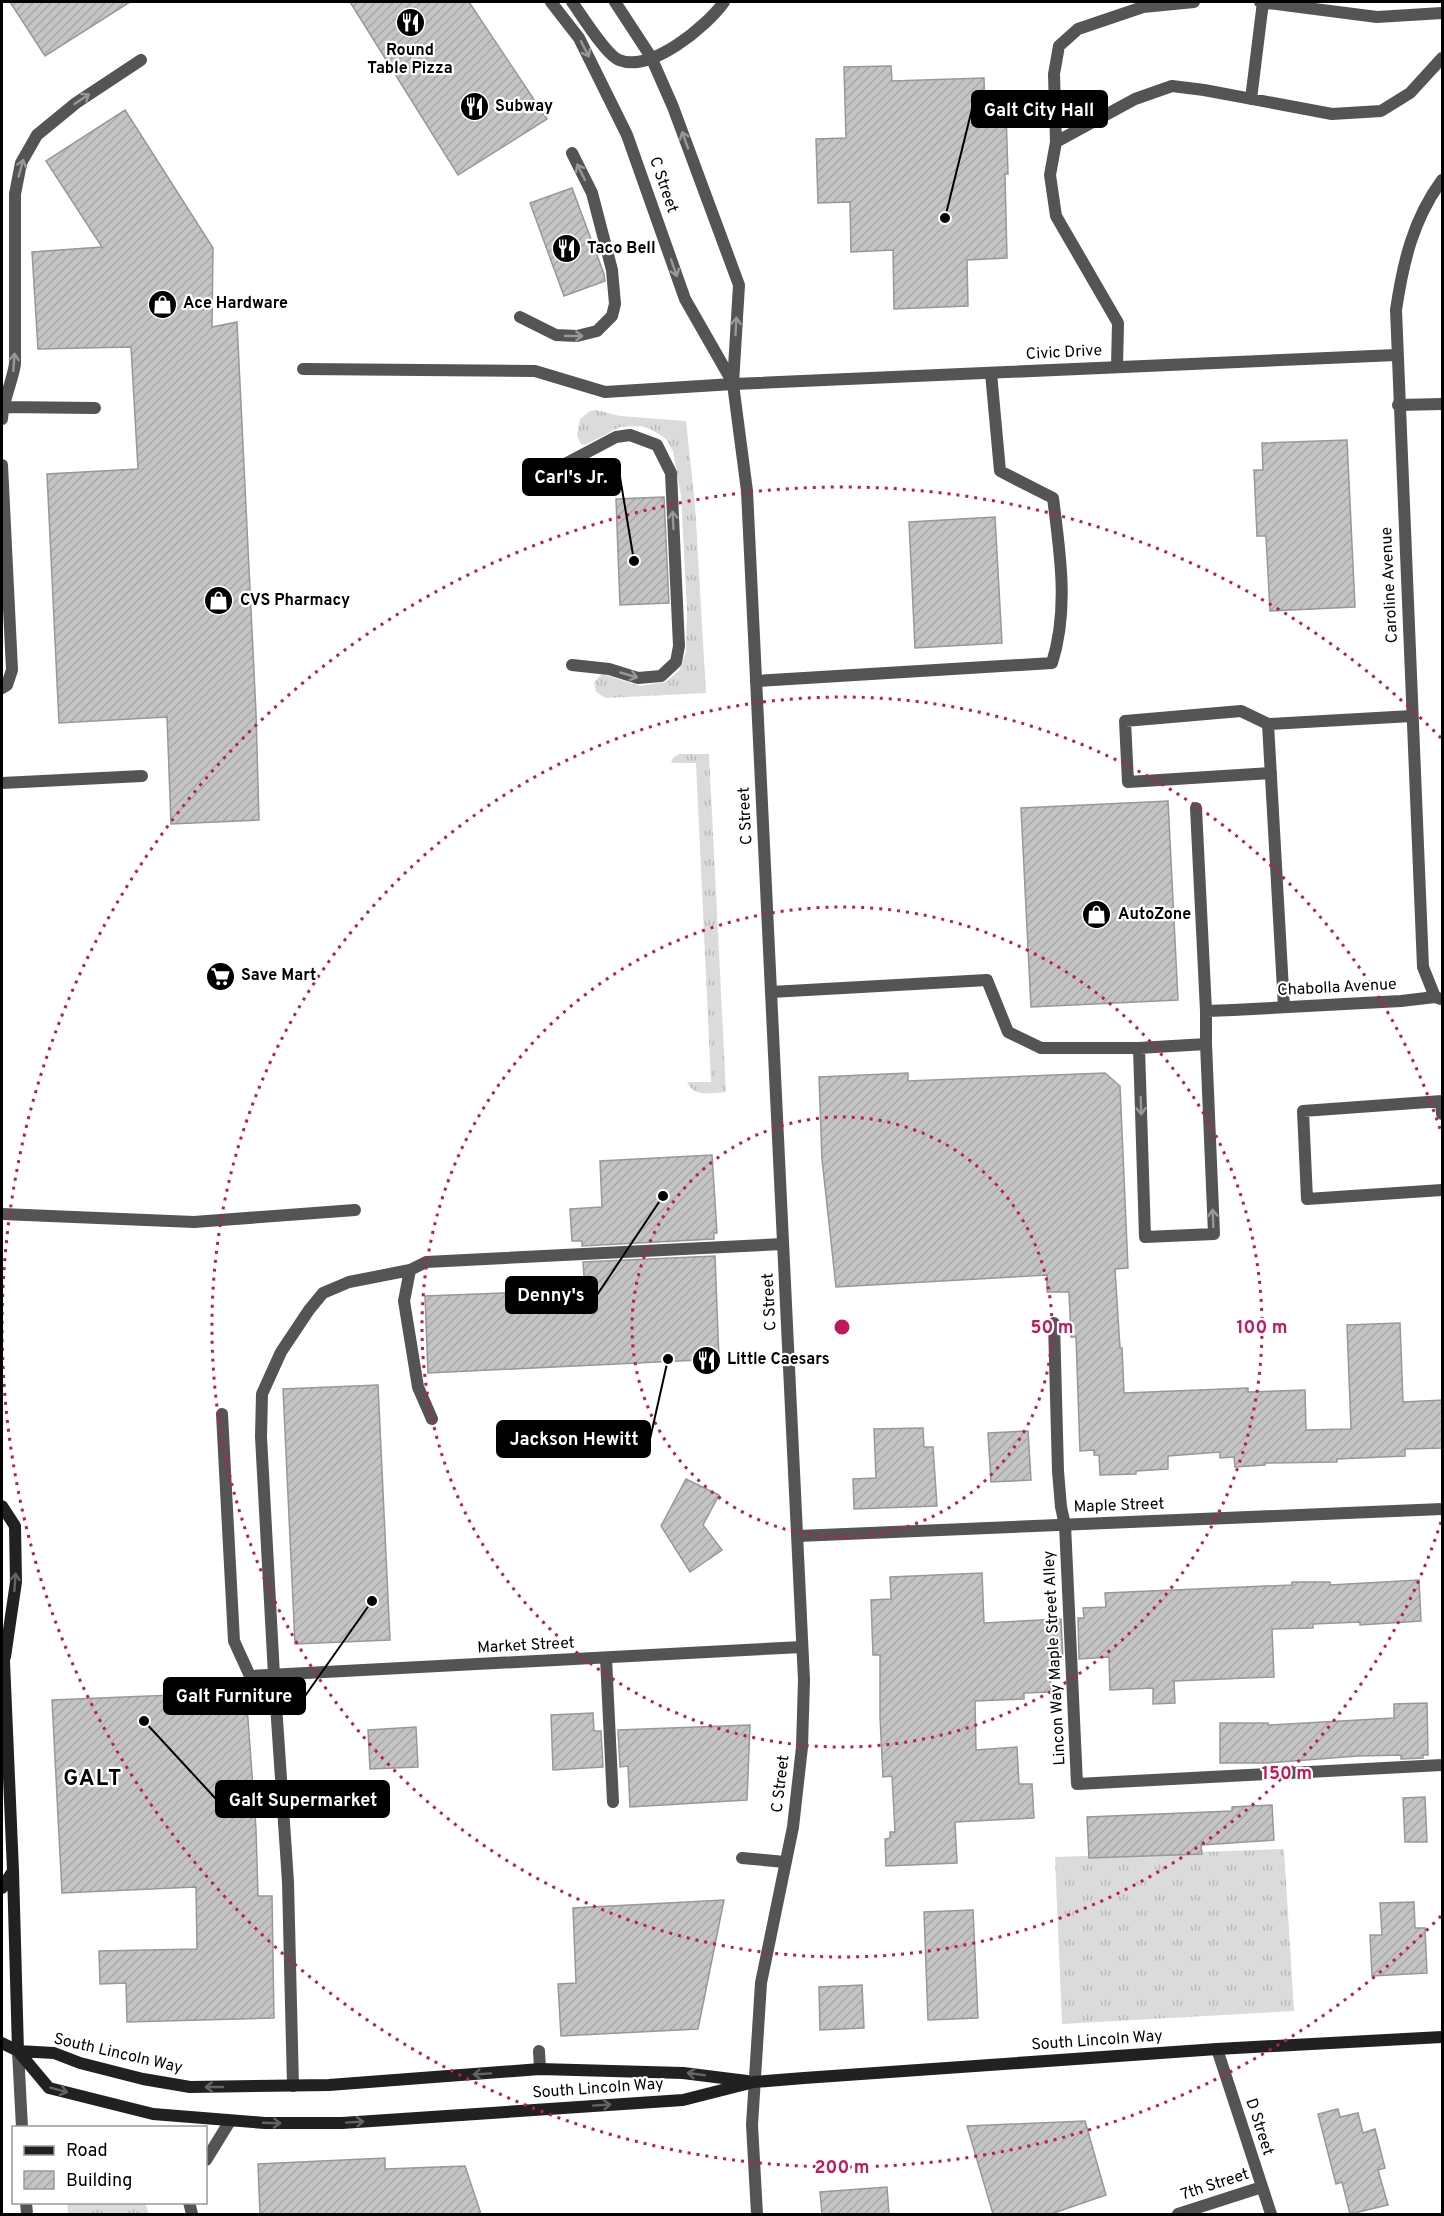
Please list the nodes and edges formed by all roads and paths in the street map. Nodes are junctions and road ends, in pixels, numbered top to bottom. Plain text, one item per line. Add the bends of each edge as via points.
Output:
1 (551, 2) edge
2 (572, 2) edge
3 (615, 2) edge
4 (724, 2) edge
5 (1194, 2) edge
6 (1262, 2) edge
7 (1443, 13) edge
8 (651, 57) junction
9 (1443, 58) edge
10 (141, 60) dead end
11 (1251, 99) junction
12 (1056, 142) junction
13 (572, 153) dead end
14 (1443, 180) edge
15 (519, 317) dead end
16 (1396, 355) junction
17 (1117, 367) junction
18 (303, 369) dead end
19 (991, 373) junction
20 (733, 384) junction
21 (1443, 404) edge
22 (1398, 405) junction
23 (96, 408) dead end
24 (2, 413) edge
25 (2, 465) edge
26 (563, 465) dead end
27 (572, 665) dead end
28 (756, 681) junction
29 (2, 688) edge
30 (1412, 716) junction
31 (1268, 724) junction
32 (1271, 772) junction
33 (142, 776) dead end
34 (2, 783) edge
35 (1196, 807) dead end
36 (771, 992) junction
37 (1439, 998) edge
38 (1284, 1007) junction
39 (1206, 1011) junction
40 (1206, 1044) junction
41 (1139, 1048) junction
42 (1442, 1101) edge
43 (1443, 1114) edge
44 (1443, 1190) edge
45 (355, 1210) dead end
46 (2, 1214) edge
47 (783, 1245) junction
48 (410, 1270) junction
49 (1054, 1323) dead end
50 (222, 1414) dead end
51 (432, 1419) dead end
52 (2, 1506) edge
53 (1443, 1509) edge
54 (1065, 1525) junction
55 (798, 1536) junction
56 (802, 1647) junction
57 (2, 1648) edge
58 (606, 1658) junction
59 (4, 1661) junction
60 (274, 1675) junction
61 (1443, 1765) edge
62 (613, 1802) dead end
63 (742, 1858) dead end
64 (785, 1862) junction
65 (13, 1871) junction
66 (2, 1888) edge
67 (1443, 2037) edge
68 (2, 2043) edge
69 (1217, 2049) junction
70 (18, 2051) junction
71 (540, 2051) dead end
72 (540, 2069) junction
73 (754, 2082) junction
74 (293, 2086) junction
75 (230, 2121) junction
76 (22, 2126) edge
77 (207, 2158) edge
78 (1262, 2187) junction
79 (757, 2214) edge
80 (1178, 2214) edge
81 (1271, 2214) edge

1 -> 20 street, C Street via 579,38 627,135 685,299
2 - 8 street via 616,59 636,61
3 - 8 street, C Street
4 - 8 street via 685,41
5 - 12 street via 1143,6 1077,29 1059,46 1054,74
6 - 7 street via 1377,18
6 - 11 street
20 -> 8 street, C Street via 739,285
9 - 11 street via 1410,93 1381,111 1332,114
24 -> 10 street via 15,364 15,194 21,163 37,135 76,103
11 - 12 street via 1172,86 1135,99
12 - 17 street via 1050,175 1056,216 1118,323
15 -> 13 street via 556,335 577,336 597,331 612,316 612,270 592,194
14 - 16 street, Caroline Avenue via 1416,226 1402,267 1396,310
16 - 17 street, Civic Drive
16 - 22 street, Caroline Avenue
17 - 19 street, Civic Drive
18 - 20 street, Civic Drive via 535,371 605,392
19 - 20 street, Civic Drive
19 - 28 street via 1000,471 1053,498 1062,567 1059,640 1052,663
20 - 28 street, C Street via 747,491
21 - 22 street
22 - 30 street, Caroline Avenue
23 - 24 street
25 - 29 street via 12,670
27 -> 26 street via 609,669 638,678 661,676 676,662 679,646 671,473 657,445 630,435 616,437
28 - 36 street, C Street
30 - 31 street
30 - 37 street, Caroline Avenue via 1423,967
31 - 32 street
31 - 32 street via 1241,711 1125,721 1128,782
32 - 38 street
33 - 34 street
35 - 39 street
36 - 41 street via 987,980 1008,1032 1041,1048
36 - 47 street, C Street
37 - 38 street, Chabolla Avenue
38 - 39 street, Chabolla Avenue
39 - 40 street
40 - 41 street
41 -> 40 street via 1145,1237 1214,1234
42 - 43 street
42 - 44 street via 1303,1111 1307,1199
45 - 46 street via 194,1222
47 - 48 street via 426,1262
47 - 55 street, C Street
48 - 51 street via 404,1301 418,1387
48 - 60 street via 349,1282 323,1293 281,1352 262,1394
49 - 54 street via 1058,1471
50 - 60 street, Market Street via 234,1641 250,1676
59 -> 52 main road via 16,1582 15,1526
53 - 54 street, Maple Street
54 - 55 street, Maple Street
54 - 61 street, Lincon Way Maple Street Alley via 1077,1784
55 - 56 street, C Street
56 - 58 street, Market Street
56 - 64 street, C Street via 802,1747
57 - 59 main road
58 - 60 street, Market Street
58 - 62 street
59 - 65 main road
60 - 74 street via 288,1882
63 - 64 street
64 - 73 street, C Street via 761,1983
65 - 66 main road
65 - 70 main road
67 - 69 main road, South Lincoln Way
68 - 70 main road
69 - 73 main road, South Lincoln Way
69 - 78 street, D Street
74 -> 70 main road, South Lincoln Way via 190,2087 143,2079 54,2053
70 -> 75 main road, South Lincoln Way via 49,2088 153,2114
70 - 76 street
71 - 72 street
73 -> 72 main road, South Lincoln Way via 683,2073
72 -> 74 main road, South Lincoln Way
75 -> 73 main road, South Lincoln Way via 342,2123 683,2100
73 - 79 street, C Street
75 - 77 street
78 - 80 street, 7th Street
78 - 81 street, D Street

